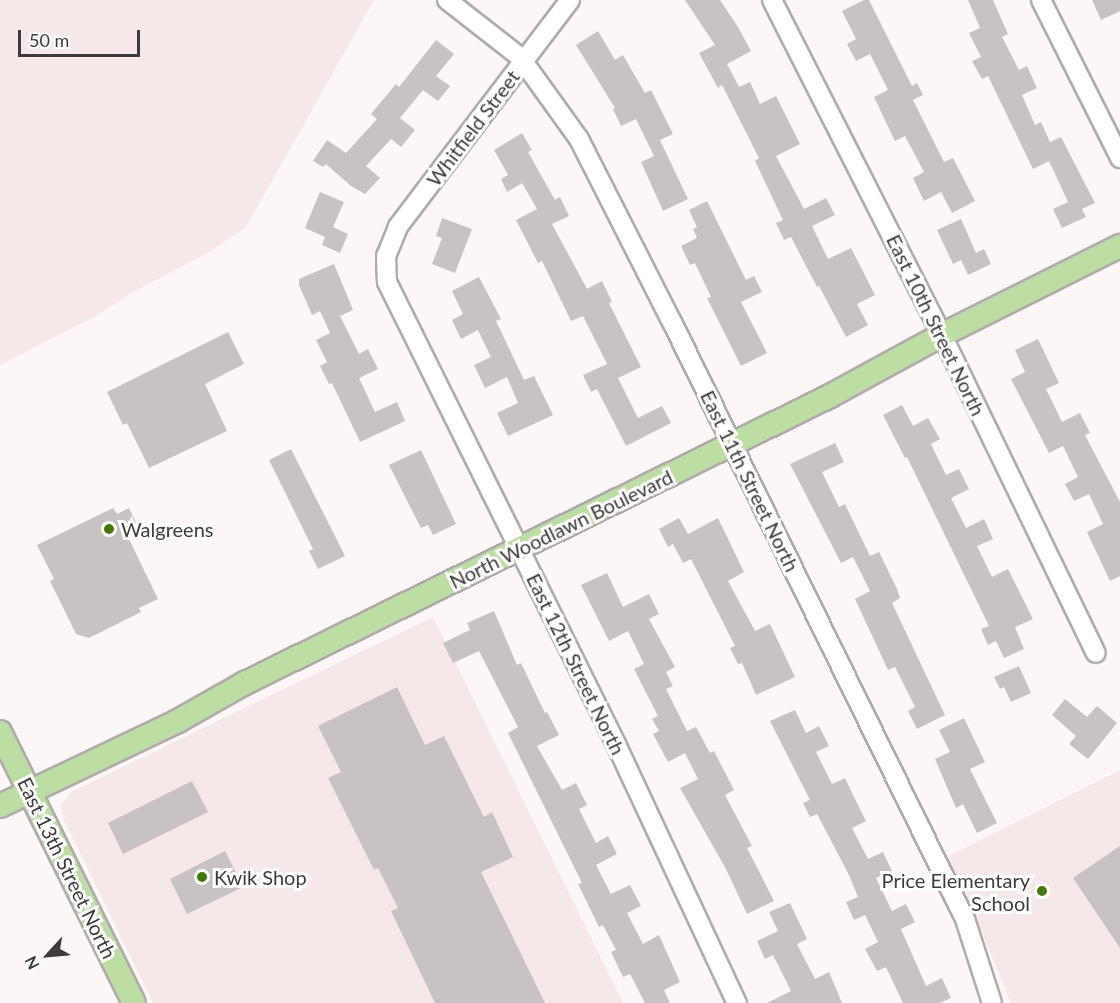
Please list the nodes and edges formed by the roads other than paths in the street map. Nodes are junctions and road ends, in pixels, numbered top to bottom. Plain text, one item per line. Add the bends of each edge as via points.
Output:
1 (447, 0) edge
2 (570, 0) edge
3 (772, 0) edge
4 (1041, 0) edge
5 (523, 61) junction
6 (1120, 158) edge
7 (1120, 246) edge
8 (386, 261) joint
9 (942, 335) junction
10 (732, 445) junction
11 (520, 550) junction
12 (1096, 653) dead end
13 (0, 732) edge
14 (30, 793) junction
15 (0, 806) edge
16 (134, 1003) edge
17 (737, 1003) edge
18 (992, 1003) edge

1 - 5 street, East 11th Street North
2 - 5 street, Whitfield Street
3 - 9 street, East 10th Street North
4 - 6 street
5 - 8 street, Whitfield Street via 398,227
5 - 10 street, East 11th Street North via 579,140
7 - 9 main road, North Woodlawn Boulevard
8 - 11 street, East 12th Street North via 387,282
9 - 10 main road, North Woodlawn Boulevard
9 - 12 street, East 10th Street North
10 - 11 main road, North Woodlawn Boulevard
10 - 18 street, East 11th Street North via 965,919
11 - 14 main road, North Woodlawn Boulevard via 243,684 178,721
11 - 17 street, East 12th Street North
13 - 14 main road, East 13th Street North
14 - 15 main road, North Woodlawn Boulevard
14 - 16 main road, East 13th Street North

